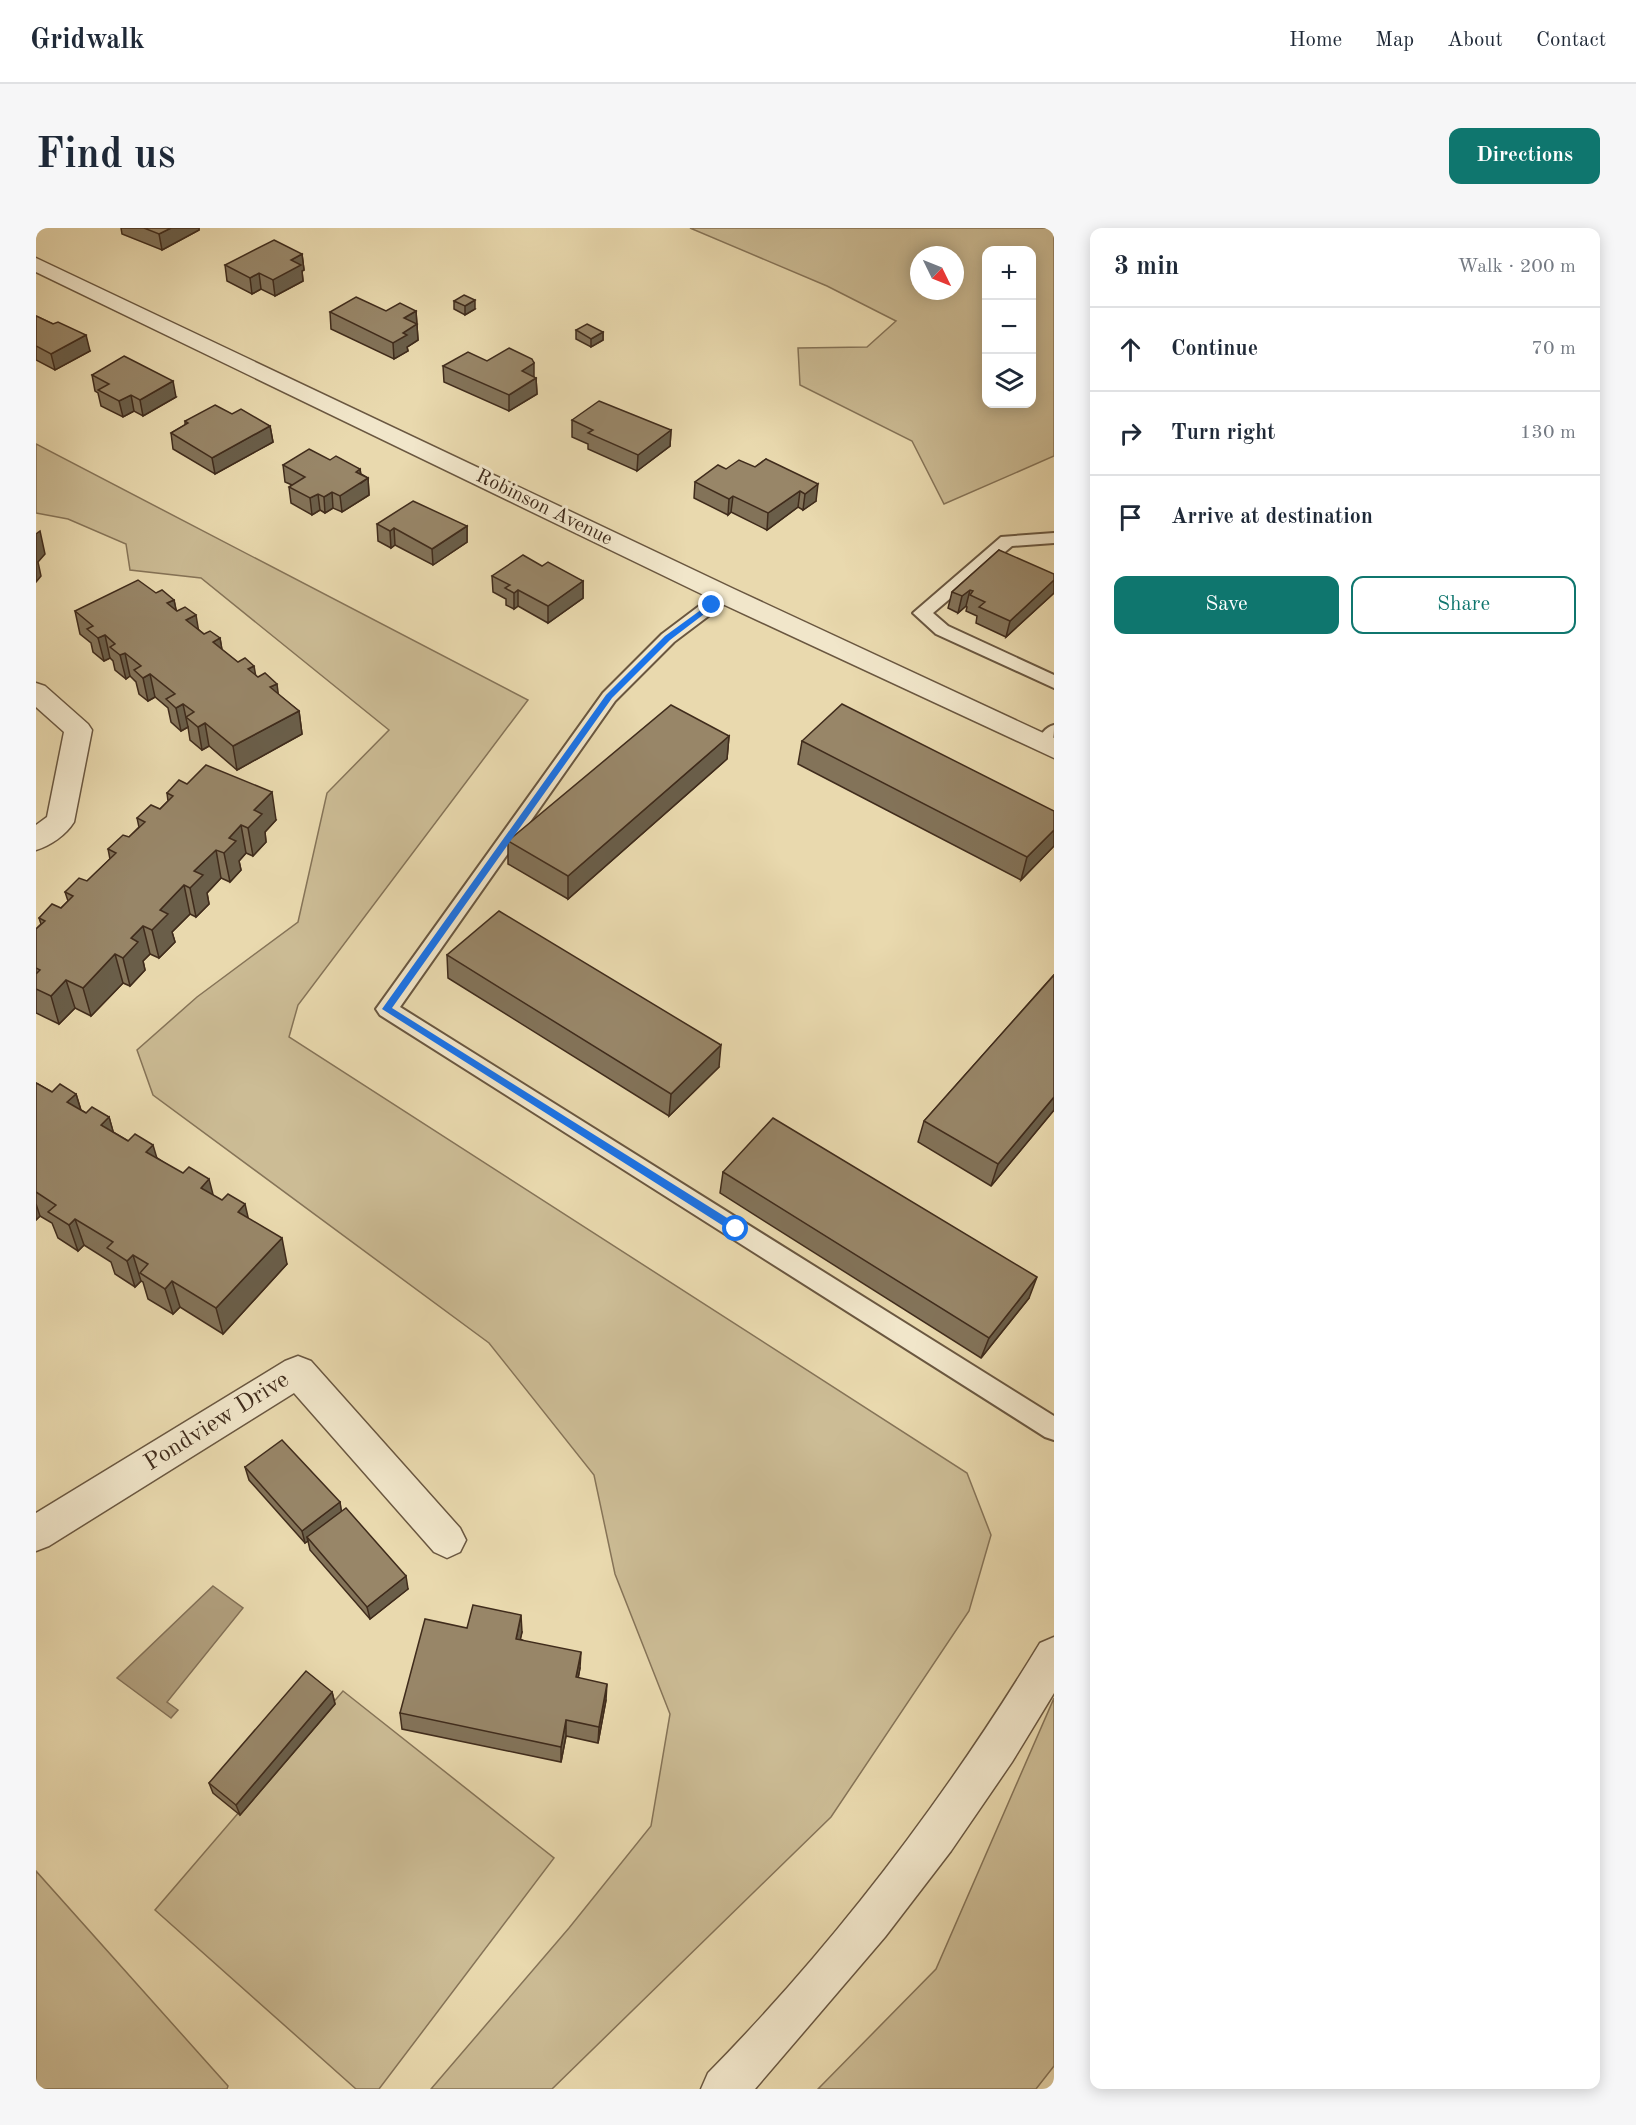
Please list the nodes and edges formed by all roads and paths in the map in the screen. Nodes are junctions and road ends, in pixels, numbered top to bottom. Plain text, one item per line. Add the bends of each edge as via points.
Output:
1 (36, 264) edge
2 (1054, 538) edge
3 (725, 595) junction
4 (1054, 682) edge
5 (36, 692) edge
6 (1051, 741) edge
7 (36, 840) edge
8 (1054, 1429) edge
9 (36, 1534) edge
10 (447, 1540) dead end
11 (1054, 1656) edge
12 (724, 2089) edge

1 - 3 street, Robinson Avenue
2 - 4 lane via 1007,541 922,613 942,630
3 - 6 street, Robinson Avenue
3 - 8 lane via 668,638 609,697 387,1009
5 - 7 street via 78,730 60,822
9 - 10 street, Pondview Drive via 298,1372
11 - 12 street via 946,1826 850,1948

